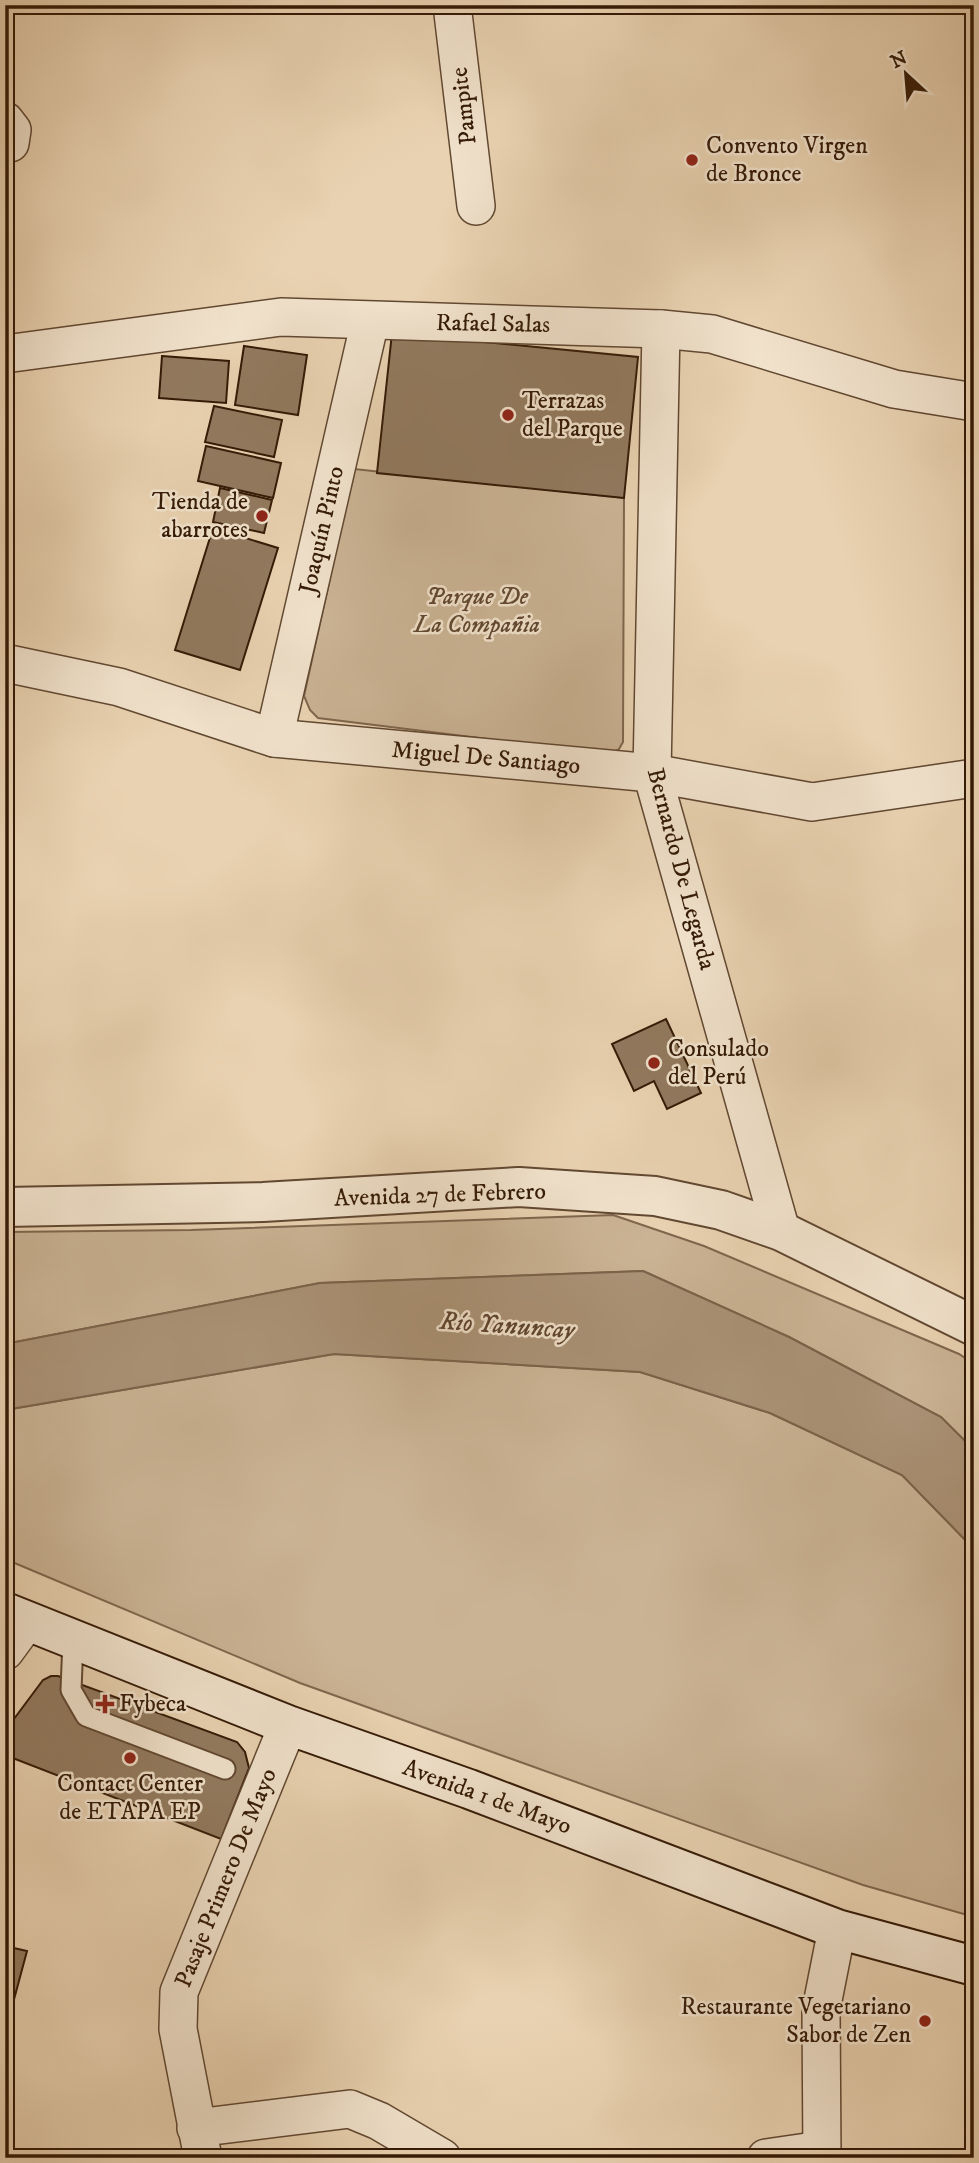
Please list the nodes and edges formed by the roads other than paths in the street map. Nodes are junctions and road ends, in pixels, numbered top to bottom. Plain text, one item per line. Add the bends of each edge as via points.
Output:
1 (452, 5) edge
2 (5, 121) edge
3 (5, 144) edge
4 (476, 206) dead end
5 (370, 321) junction
6 (662, 329) junction
7 (5, 354) edge
8 (974, 402) edge
9 (5, 663) edge
10 (274, 738) junction
11 (652, 773) junction
12 (974, 778) edge
13 (5, 1207) edge
14 (781, 1231) junction
15 (974, 1326) edge
16 (12, 1628) edge
17 (73, 1640) junction
18 (288, 1725) junction
19 (225, 1769) dead end
20 (837, 1929) junction
21 (974, 1966) edge
22 (199, 2143) edge
23 (821, 2154) edge
24 (442, 2158) edge
25 (766, 2158) edge

1 - 4 street, Pampite
2 - 3 street via 12,130 10,143
5 - 6 street, Rafael Salas
5 - 7 street, Rafael Salas via 281,317
5 - 10 street, Joaquín Pinto
6 - 8 street, Rafael Salas via 712,334 894,390
6 - 11 street, Bernardo De Legarda
9 - 10 street, Miguel De Santiago via 119,687
10 - 11 street, Miguel De Santiago
11 - 12 street, Miguel De Santiago via 812,802
11 - 14 street, Bernardo De Legarda
13 - 14 main road, Avenida 27 de Febrero via 263,1202 519,1187 655,1196 722,1210
14 - 15 main road, Avenida 27 de Febrero
16 - 17 main road, Avenida 1 de Mayo
17 - 18 main road, Avenida 1 de Mayo
17 - 19 lane via 71,1690 86,1716
18 - 20 main road, Avenida 1 de Mayo via 469,1788
18 - 22 street, Pasaje Primero De Mayo via 179,1992 178,2029
20 - 21 main road, Avenida 1 de Mayo
20 - 23 street via 821,2010
22 - 24 street via 350,2109
23 - 25 street

